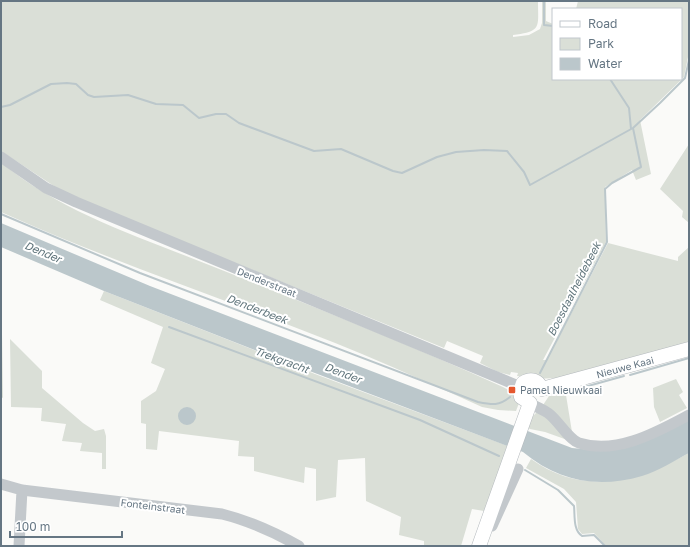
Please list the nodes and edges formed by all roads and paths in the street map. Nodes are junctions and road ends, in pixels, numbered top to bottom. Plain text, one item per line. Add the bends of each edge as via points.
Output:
1 (1, 157) edge
2 (689, 349) edge
3 (521, 387) junction
4 (542, 389) junction
5 (530, 403) junction
6 (689, 415) edge
7 (518, 469) dead end
8 (1, 484) edge
9 (22, 490) junction
10 (481, 542) edge
11 (19, 546) edge
12 (299, 546) edge

1 - 3 street, Denderstraat via 46,188 76,202
2 - 4 main road, Nieuwe Kaai
3 - 4 main road via 532,380 537,381
3 - 5 main road via 521,397
4 - 5 main road via 540,399
5 - 6 street via 548,413 578,443 599,445 619,444 645,438
5 - 10 main road
7 - 10 street via 490,530
8 - 9 street, Fonteinstraat
9 - 11 street
9 - 12 street, Fonteinstraat via 222,514 267,528

